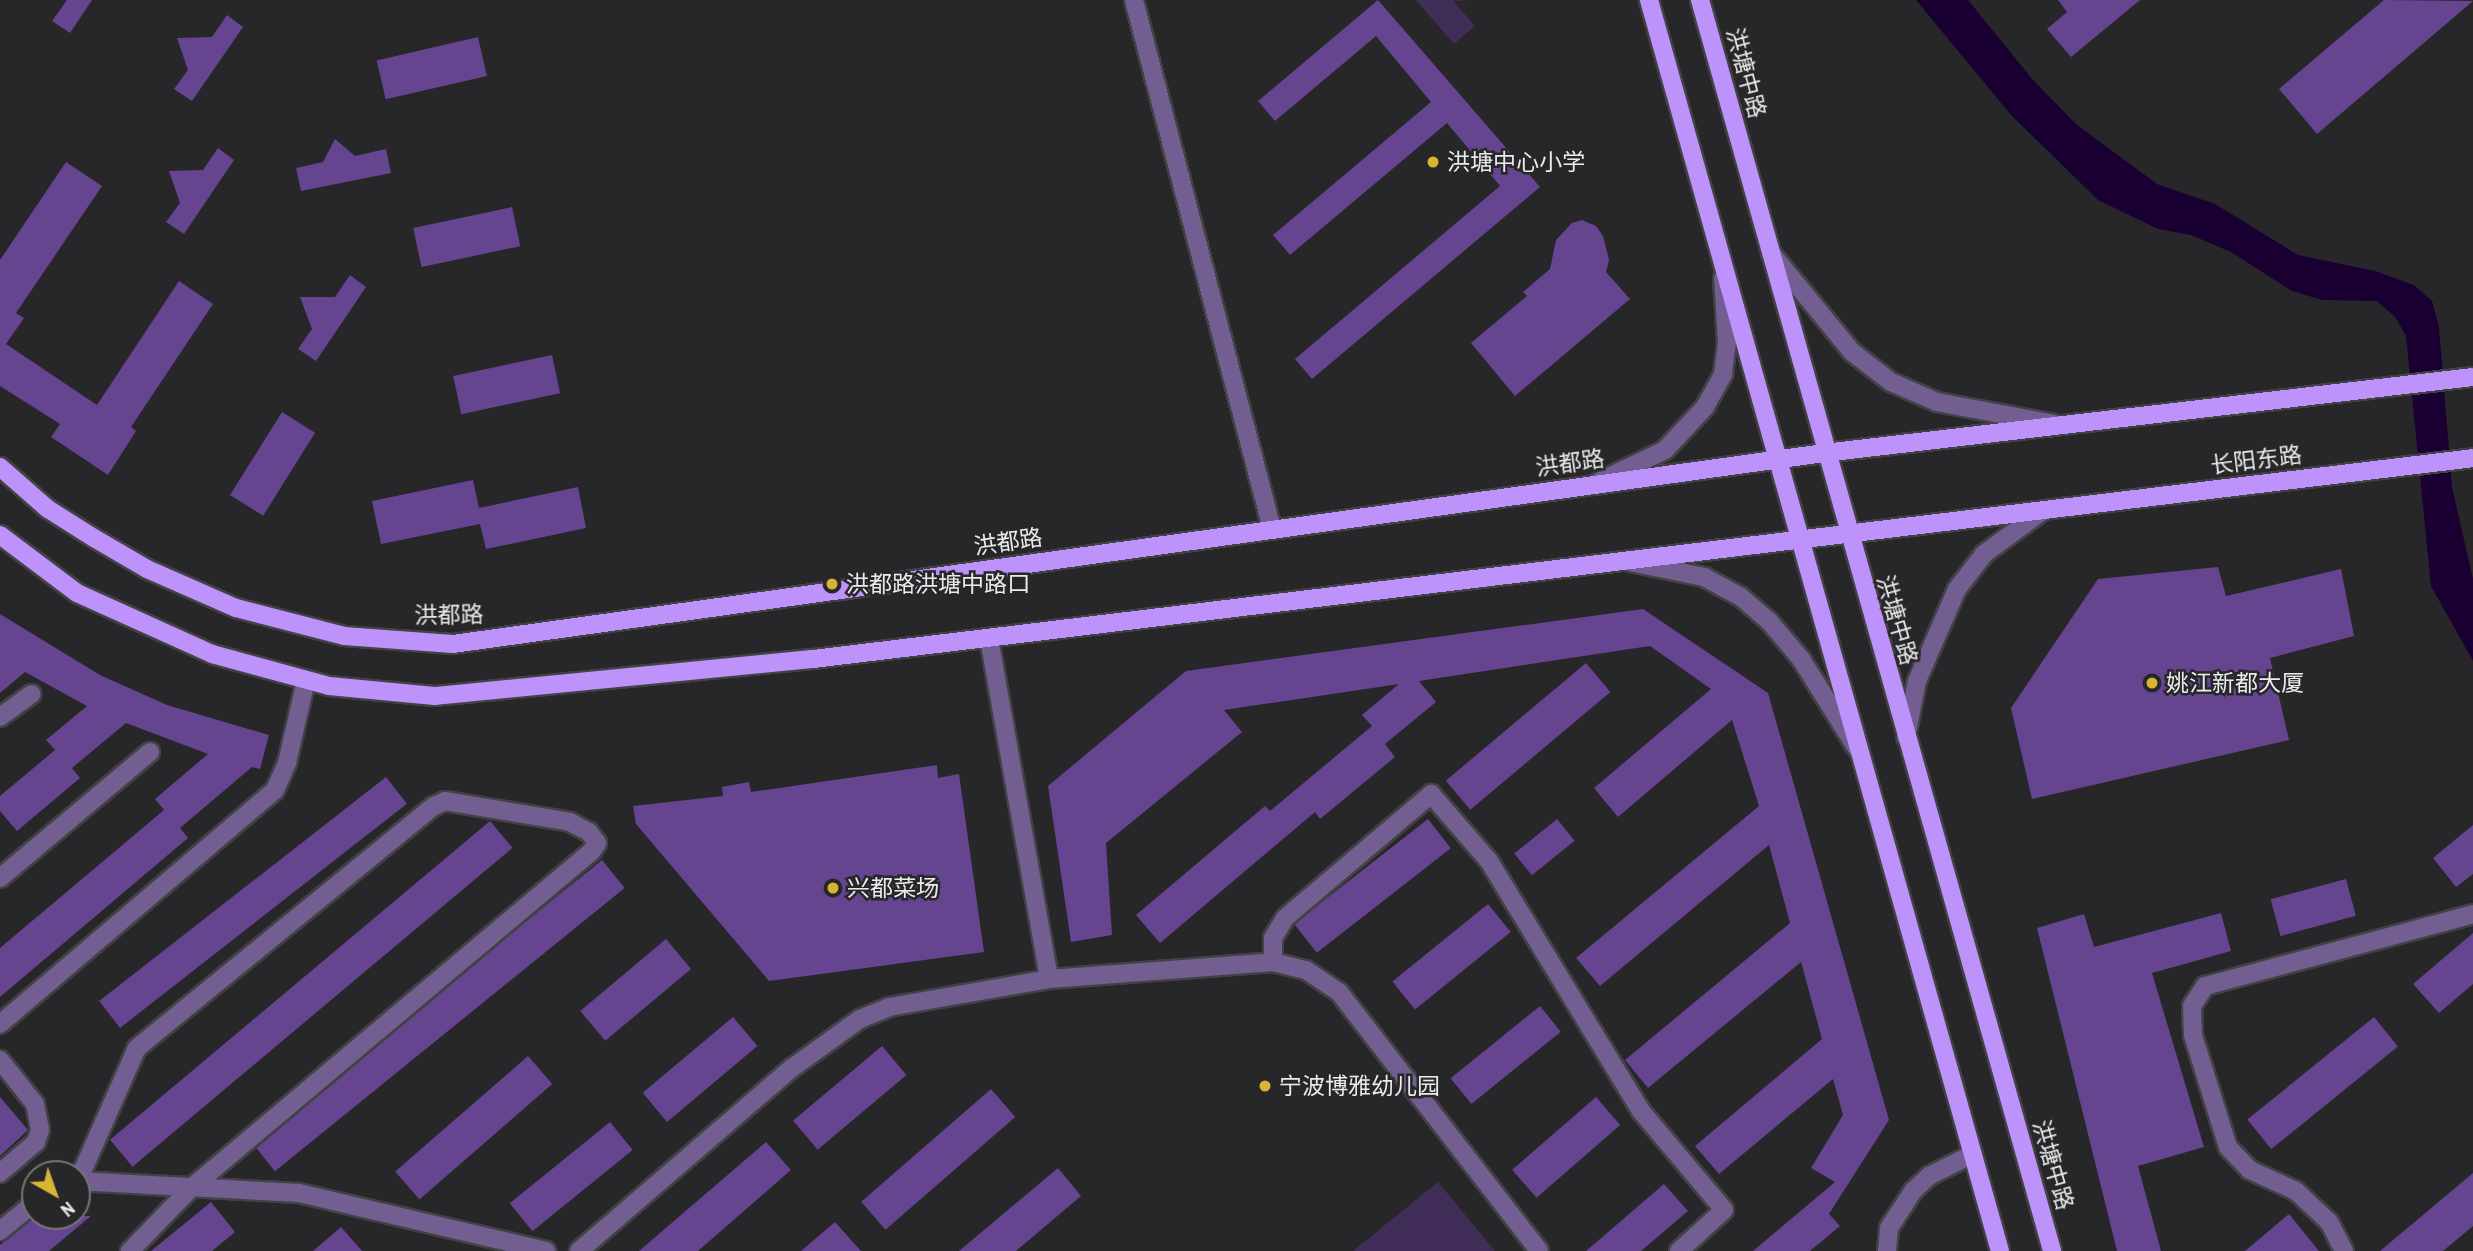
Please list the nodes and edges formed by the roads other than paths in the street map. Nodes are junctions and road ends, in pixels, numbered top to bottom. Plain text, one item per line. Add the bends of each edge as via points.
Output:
1 (1134, 0) edge
2 (1649, 0) edge
3 (1700, 0) edge
4 (1768, 250) junction
5 (1722, 267) junction
6 (2473, 377) edge
7 (2064, 426) junction
8 (1824, 453) junction
9 (2473, 458) edge
10 (1775, 460) junction
11 (0, 467) edge
12 (1590, 485) junction
13 (2044, 510) junction
14 (1272, 529) junction
15 (1847, 534) junction
16 (0, 536) edge
17 (1797, 540) junction
18 (1624, 561) junction
19 (989, 638) junction
20 (306, 680) junction
21 (32, 694) dead end
22 (0, 717) edge
23 (1906, 741) junction
24 (1856, 747) junction
25 (150, 752) dead end
26 (0, 878) edge
27 (2473, 914) edge
28 (1273, 962) junction
29 (1049, 979) junction
30 (0, 1024) edge
31 (0, 1060) edge
32 (1973, 1154) junction
33 (87, 1160) edge
34 (0, 1173) edge
35 (91, 1182) edge
36 (191, 1188) junction
37 (21, 1214) edge
38 (0, 1231) edge
39 (130, 1251) edge
40 (545, 1251) edge
41 (579, 1251) edge
42 (1539, 1251) edge
43 (1679, 1251) edge
44 (1887, 1251) edge
45 (2000, 1251) edge
46 (2052, 1251) edge
47 (2344, 1251) edge

1 - 14 street
2 - 5 main road
3 - 4 main road, 洪塘中路
4 - 7 street via 1852,352 1891,382 1937,402
4 - 8 main road, 洪塘中路
5 - 10 main road
5 - 12 street via 1727,342 1723,374 1705,407 1665,450
6 - 7 main road
7 - 8 main road, 洪都路
8 - 10 main road, 洪都路
8 - 15 main road, 洪塘中路
9 - 13 main road, 长阳东路
10 - 12 main road, 洪都路
10 - 17 main road
11 - 14 main road, 洪都路 via 48,509 94,538 147,569 236,608 344,636 453,645
12 - 14 main road, 洪都路
13 - 15 main road
13 - 23 street via 1984,554 1957,589 1917,681
15 - 17 main road
15 - 23 main road, 洪塘中路
16 - 20 main road via 78,593 150,629 212,654
17 - 18 main road
17 - 24 main road
18 - 19 main road
18 - 24 street via 1704,578 1741,597 1801,659
19 - 20 main road via 435,696
19 - 29 street
20 - 30 street via 287,763 275,790
21 - 22 street
23 - 46 main road, 洪塘中路
24 - 32 main road
25 - 26 street
27 - 47 street via 2205,986 2192,1006 2193,1035 2228,1147 2250,1170 2296,1191 2329,1222
28 - 29 street
28 - 42 street via 1306,970 1339,992
28 - 43 street via 1273,938 1285,918 1431,794 1489,861 1640,1111 1724,1210
29 - 41 street via 889,1007 860,1020 792,1068
31 - 34 street via 35,1104 40,1130 36,1142
32 - 44 street via 1929,1176 1913,1191 1889,1228
32 - 45 main road
33 - 36 street via 137,1048 434,806 445,800 570,822 589,832 597,843 592,851
35 - 36 street
36 - 39 street
36 - 40 street via 299,1194
37 - 38 street

